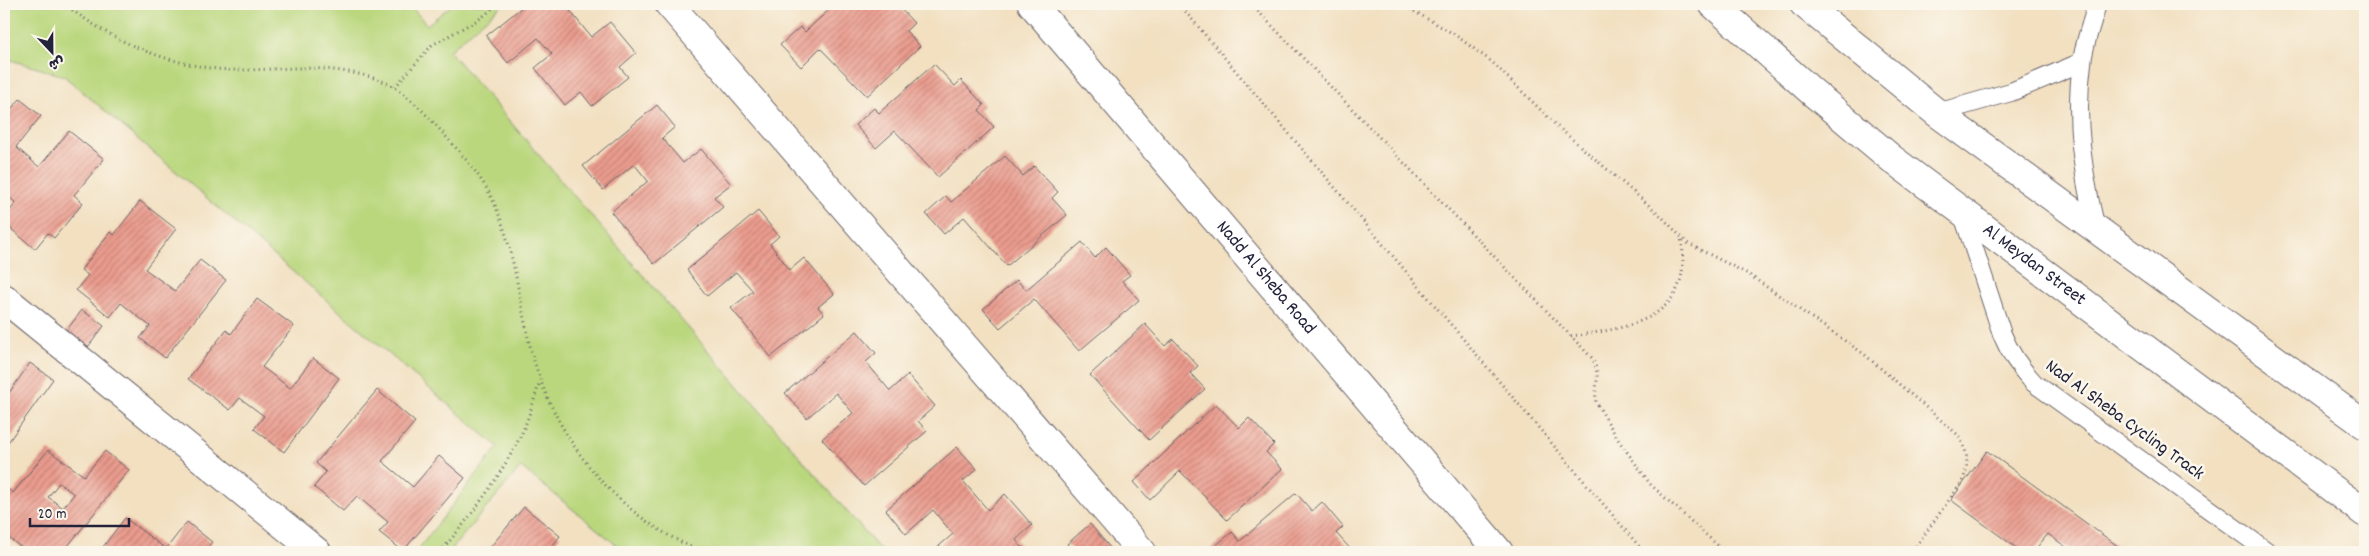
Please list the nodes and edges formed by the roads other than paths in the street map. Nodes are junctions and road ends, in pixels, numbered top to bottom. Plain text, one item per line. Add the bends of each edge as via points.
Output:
1 (669, 4) edge
2 (1032, 4) edge
3 (1713, 4) edge
4 (1804, 4) edge
5 (2097, 4) edge
6 (2082, 62) junction
7 (1937, 113) junction
8 (1962, 211) junction
9 (2096, 229) junction
10 (4, 298) edge
11 (2365, 425) edge
12 (2365, 512) edge
13 (317, 552) edge
14 (1142, 552) edge
15 (1499, 552) edge
16 (2268, 552) edge

1 - 14 street
2 - 15 street, Nadd Al Sheba Road
3 - 8 street, Al Meydan Street via 1870,141
4 - 7 street
5 - 6 lane
6 - 7 lane via 2011,92
6 - 9 lane via 2078,103 2080,145
7 - 9 street
8 - 12 street, Al Meydan Street
8 - 16 lane, Nad Al Sheba Cycling Track via 2002,334 2021,369 2034,383
9 - 11 street
10 - 13 street

